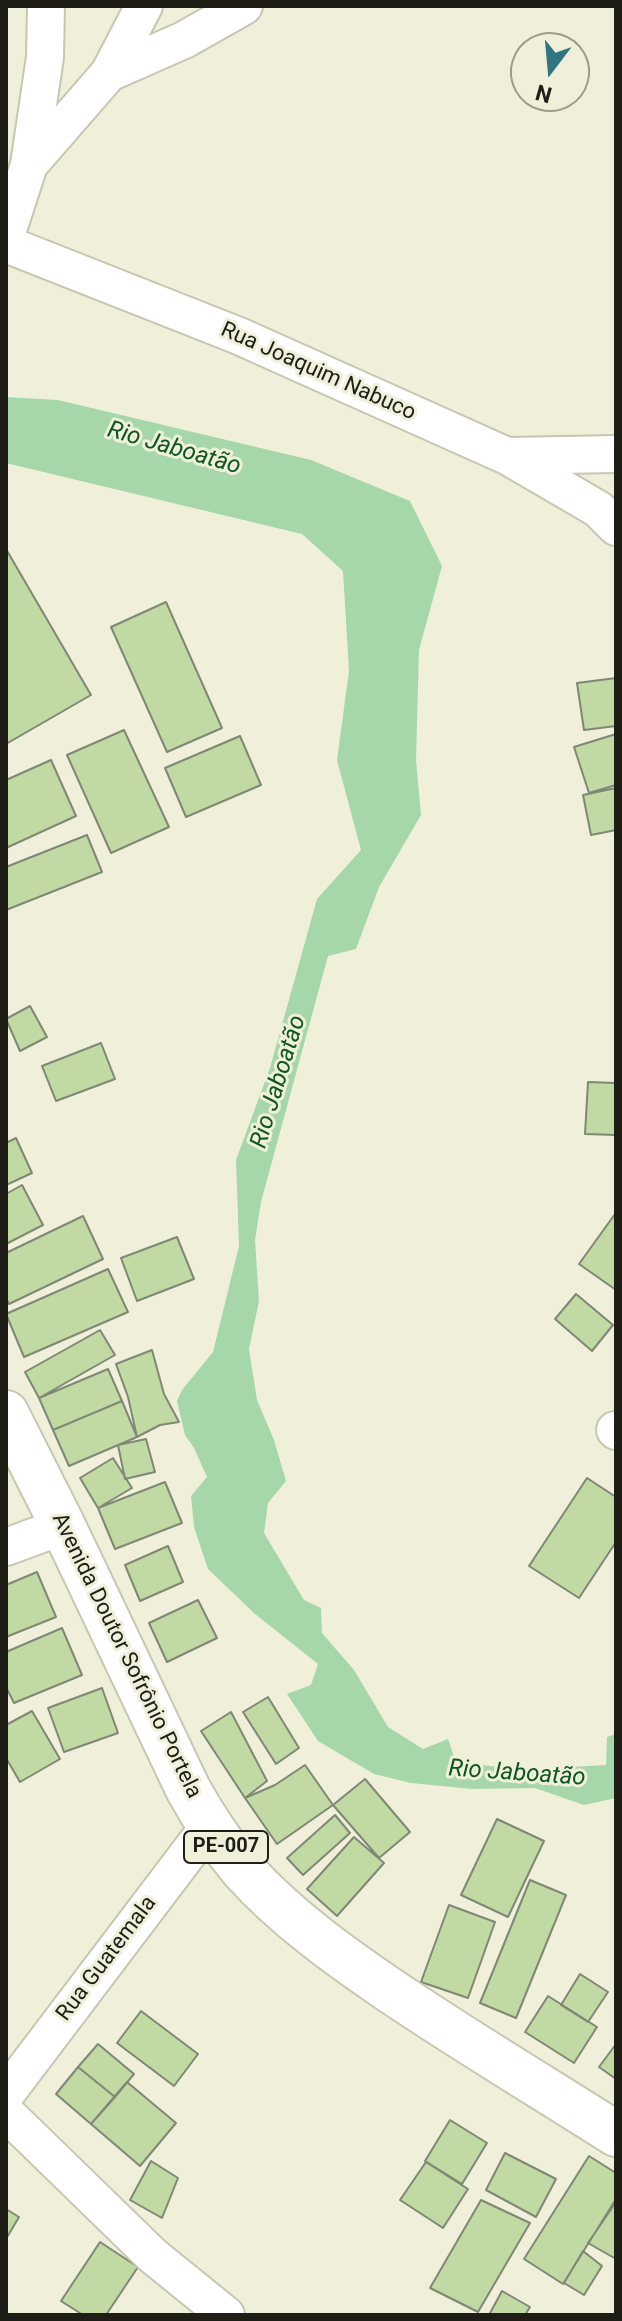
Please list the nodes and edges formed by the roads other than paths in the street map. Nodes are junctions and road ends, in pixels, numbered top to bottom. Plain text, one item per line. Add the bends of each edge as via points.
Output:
1 (46, 6) edge
2 (144, 6) edge
3 (244, 6) edge
4 (109, 73) junction
5 (29, 165) junction
6 (6, 236) edge
7 (6, 244) edge
8 (616, 454) edge
9 (507, 456) junction
10 (616, 527) edge
11 (6, 1413) edge
12 (63, 1526) junction
13 (6, 1547) edge
14 (209, 1826) junction
15 (6, 2094) edge
16 (6, 2113) edge
17 (616, 2134) edge
18 (226, 2315) edge

1 - 5 street via 45,57
2 - 4 street
3 - 4 street
4 - 5 street
5 - 6 street
7 - 9 street, Rua Joaquim Nabuco via 239,336
8 - 9 street
9 - 10 street, Rua Joaquim Nabuco via 598,509
11 - 12 main road, Avenida Doutor Sofrônio Portela / PE-007
12 - 13 street
12 - 14 main road, Avenida Doutor Sofrônio Portela / PE-007
14 - 15 street, Rua Guatemala
14 - 17 main road, Avenida Doutor Sofrônio Portela / PE-007 via 290,1916 353,1965
16 - 18 street via 152,2255

